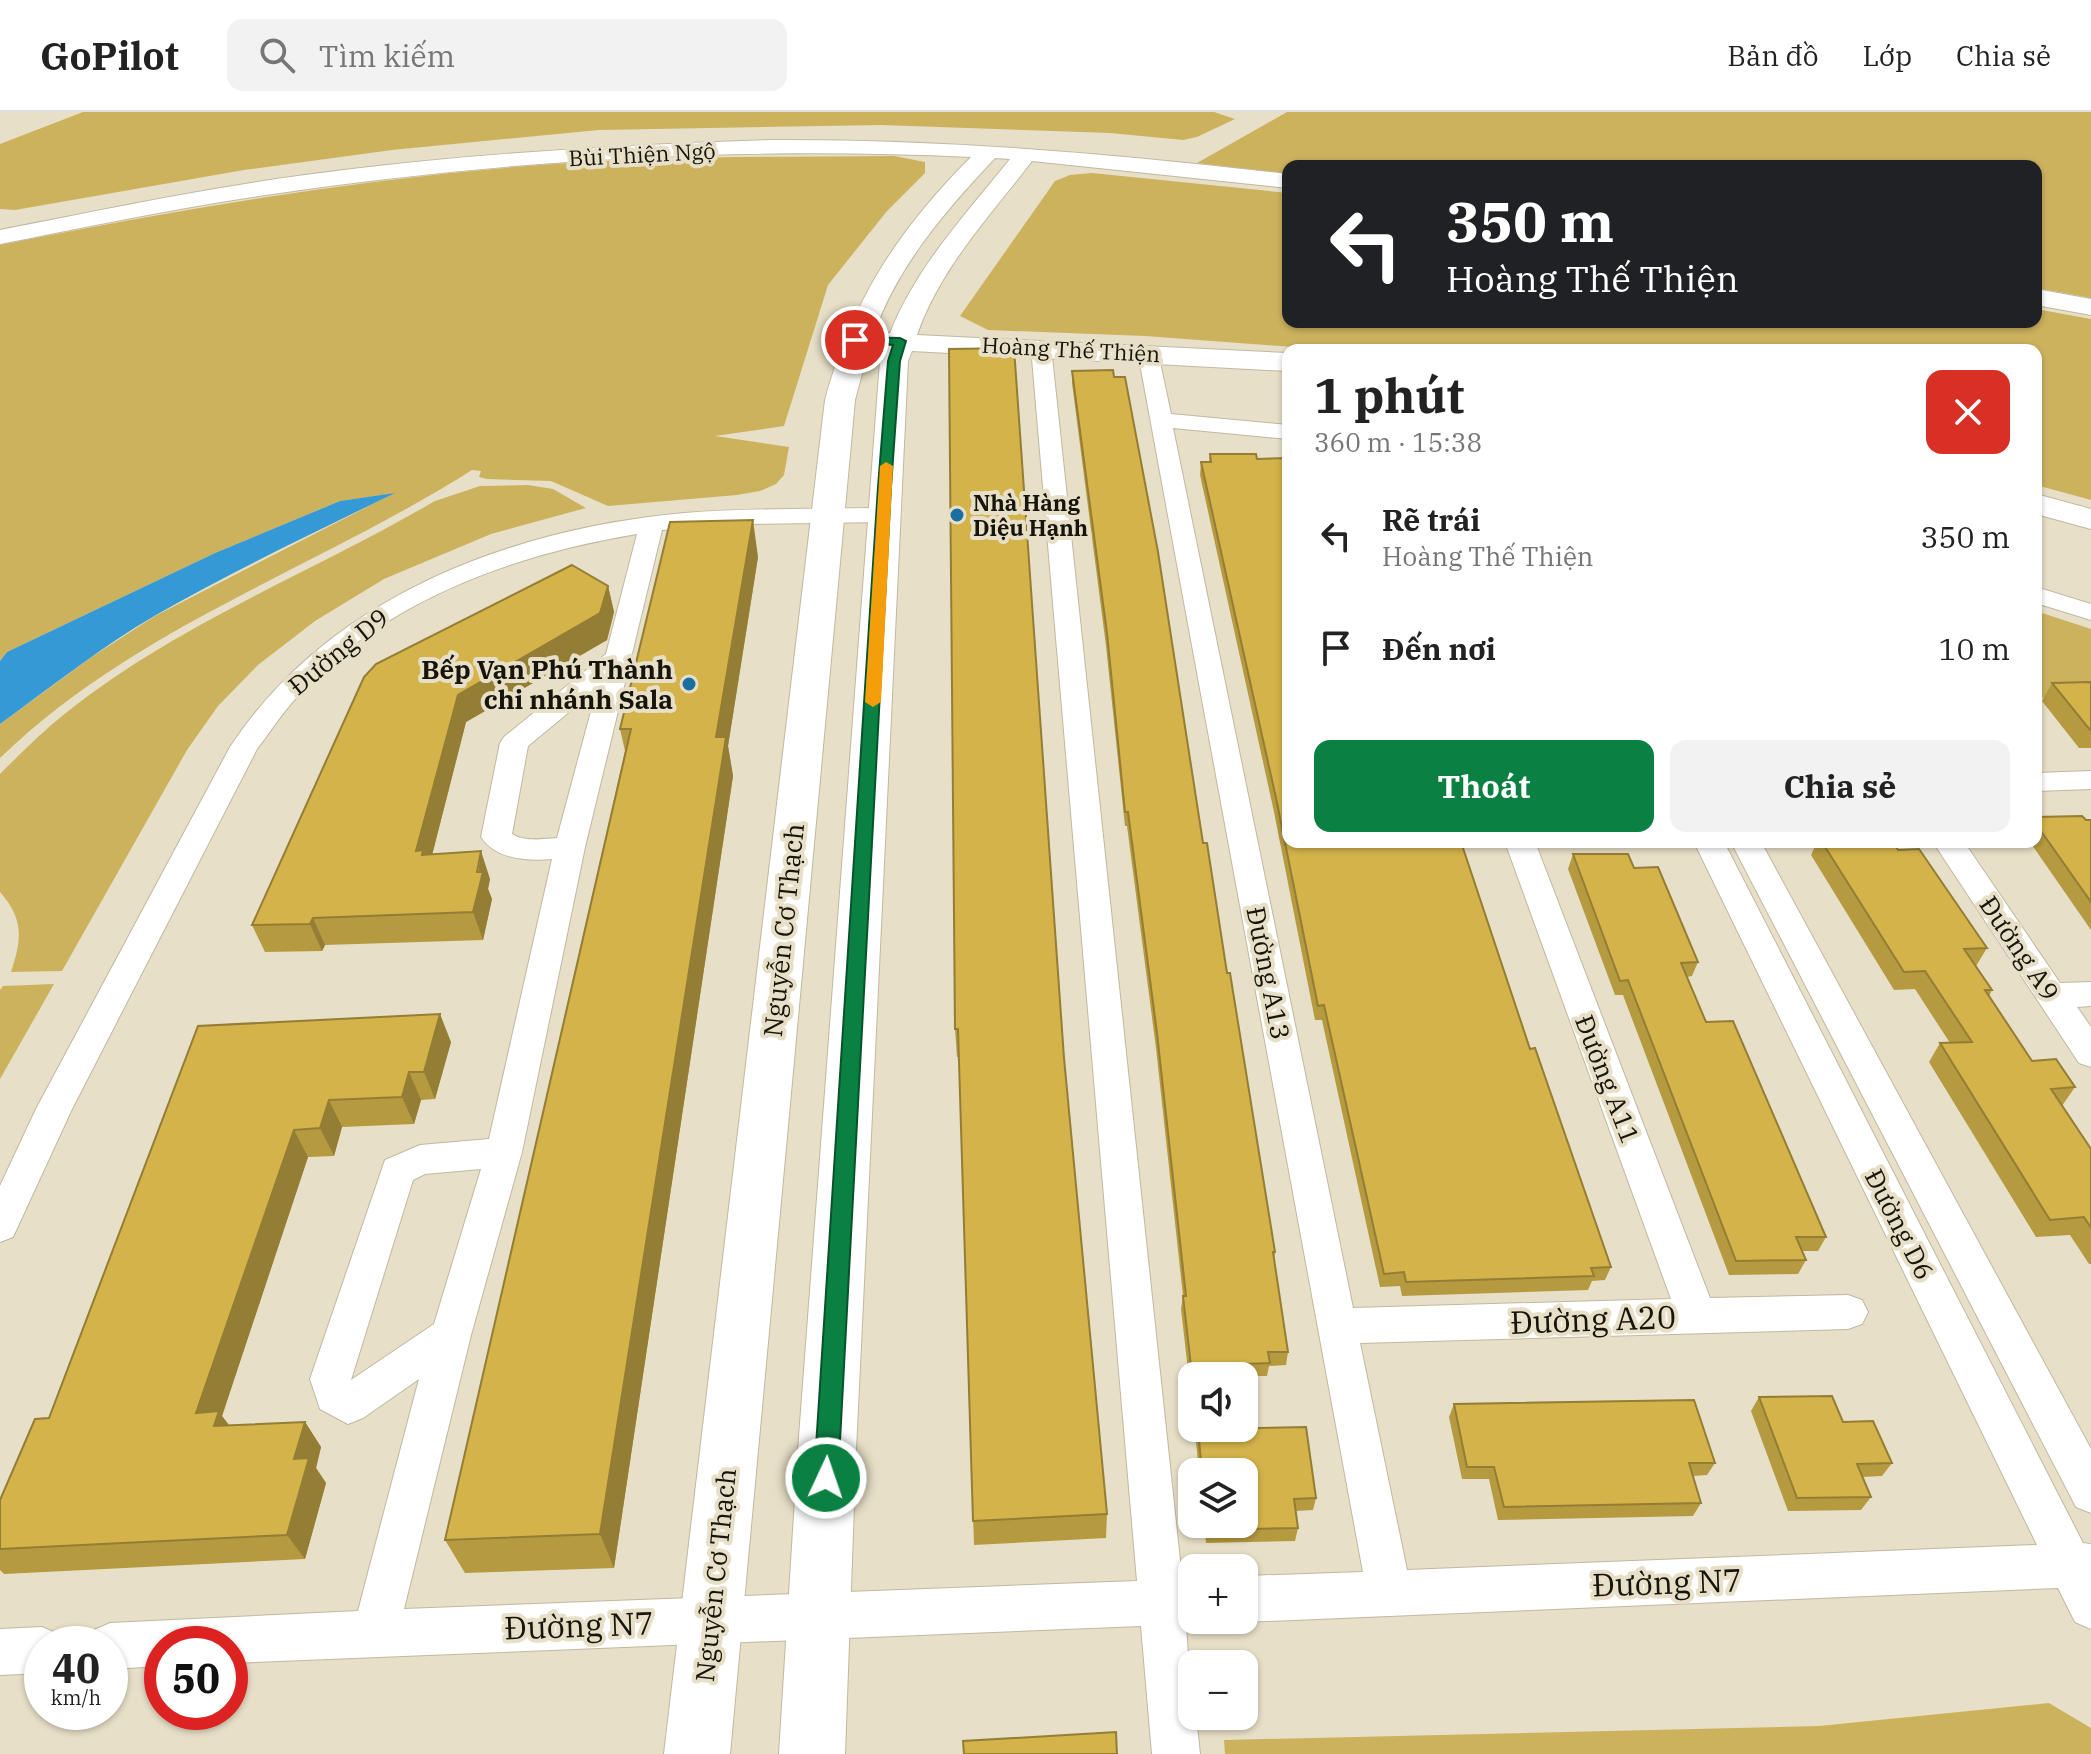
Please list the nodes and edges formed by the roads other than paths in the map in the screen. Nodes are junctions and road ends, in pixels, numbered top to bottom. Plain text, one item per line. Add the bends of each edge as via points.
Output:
1 (1008, 153) junction
2 (1282, 180) edge
3 (0, 237) edge
4 (2042, 298) edge
5 (2091, 307) edge
6 (855, 340) junction
7 (900, 341) junction
8 (1041, 347) junction
9 (1148, 353) junction
10 (1282, 362) edge
11 (1161, 420) junction
12 (1282, 431) edge
13 (2042, 506) edge
14 (884, 515) junction
15 (827, 516) junction
16 (2091, 519) edge
17 (652, 524) junction
18 (2042, 597) edge
19 (2091, 612) edge
20 (616, 659) junction
21 (2091, 780) edge
22 (2042, 782) edge
23 (570, 847) junction
24 (1522, 848) edge
25 (1712, 848) edge
26 (1749, 848) edge
27 (1952, 848) edge
28 (2091, 994) edge
29 (2051, 995) junction
30 (2091, 1054) edge
31 (504, 1152) junction
32 (0, 1226) edge
33 (1848, 1312) dead end
34 (1697, 1316) junction
35 (1337, 1326) junction
36 (451, 1335) junction
37 (2091, 1492) edge
38 (2081, 1566) edge
39 (1389, 1593) junction
40 (1258, 1598) edge
41 (1177, 1602) edge
42 (2091, 1606) edge
43 (820, 1617) junction
44 (710, 1621) junction
45 (375, 1632) junction
46 (128, 1645) edge
47 (24, 1651) edge
48 (0, 1652) edge
49 (697, 1754) edge
50 (812, 1754) edge
51 (1176, 1754) edge

1 - 2 main road, Bùi Thiện Ngộ
1 - 3 main road, Bùi Thiện Ngộ via 924,148 643,151 307,182
1 - 6 main road, Nguyễn Cơ Thạch via 898,258
1 - 7 main road via 936,266
4 - 5 main road
6 - 7 main road, Hoàng Thế Thiện
6 - 15 main road, Nguyễn Cơ Thạch via 840,400
7 - 8 main road, Hoàng Thế Thiện
7 - 14 main road via 894,361
8 - 9 main road, Hoàng Thế Thiện
8 - 41 street
9 - 10 main road, Hoàng Thế Thiện
9 - 11 street, Đường A13
11 - 12 street
11 - 35 street, Đường A13
13 - 16 main road
14 - 15 street, Đường D9
14 - 43 main road
15 - 17 street, Đường D9
15 - 44 main road, Nguyễn Cơ Thạch
17 - 20 street
17 - 32 street, Đường D9 via 526,550 439,583 352,633 289,689 244,747 54,1109
18 - 19 street
20 - 23 street
20 - 23 street via 514,743 496,837 520,849
21 - 22 street
23 - 31 street
24 - 34 street, Đường A11
25 - 38 street, Đường D6
26 - 37 street, Đường D6
27 - 29 street, Đường A9
28 - 29 street
29 - 30 street, Đường A9
31 - 36 street
31 - 36 street via 420,1160 398,1171 330,1379 335,1396 348,1405
33 - 34 street, Đường A20
34 - 35 street, Đường A20
35 - 39 street, Đường A13
36 - 45 street
38 - 39 street, Đường N7
38 - 42 street, Đường D6
39 - 40 street, Đường N7
41 - 43 street, Đường N7
41 - 51 street
43 - 44 street, Đường N7
43 - 50 main road
44 - 45 street, Đường N7
44 - 49 main road, Nguyễn Cơ Thạch
45 - 46 street, Đường N7
47 - 48 street

